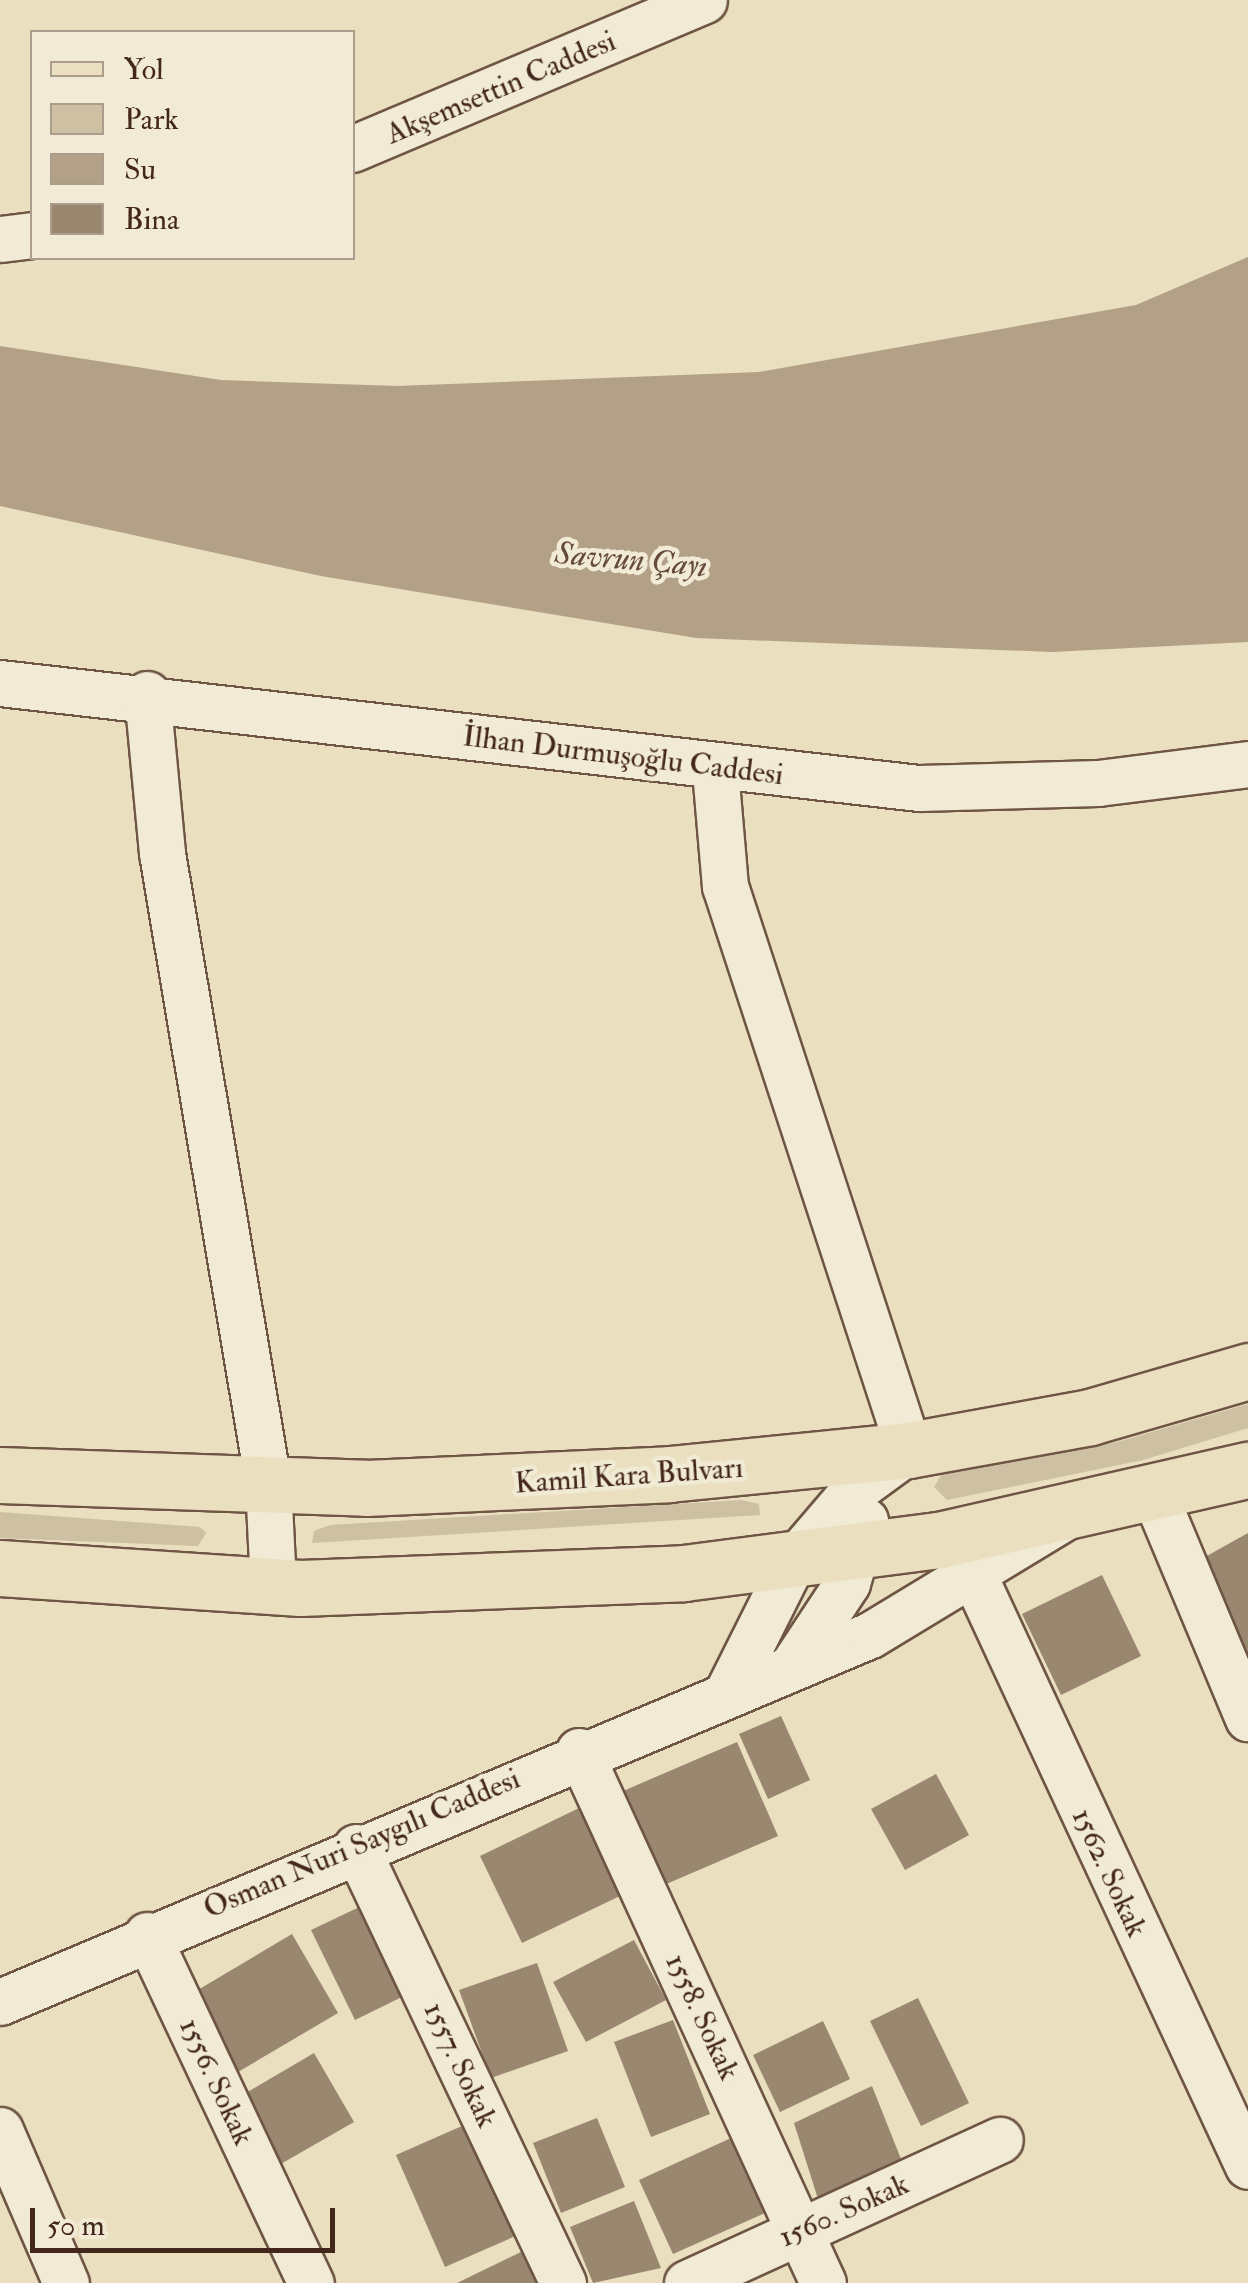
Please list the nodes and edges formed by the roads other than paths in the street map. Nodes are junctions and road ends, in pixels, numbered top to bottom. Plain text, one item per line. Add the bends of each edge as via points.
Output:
1 (675, 6) edge
2 (355, 148) edge
3 (30, 235) edge
4 (0, 239) edge
5 (0, 683) edge
6 (146, 694) junction
7 (1248, 764) edge
8 (715, 770) junction
9 (1248, 1371) edge
10 (909, 1450) junction
11 (772, 1464) junction
12 (1248, 1470) edge
13 (0, 1476) edge
14 (268, 1483) junction
15 (853, 1491) junction
16 (1155, 1496) junction
17 (1069, 1514) junction
18 (863, 1552) junction
19 (793, 1562) junction
20 (0, 1568) edge
21 (975, 1578) junction
22 (273, 1587) junction
23 (791, 1668) junction
24 (727, 1692) junction
25 (1248, 1718) edge
26 (579, 1751) junction
27 (356, 1847) junction
28 (147, 1935) junction
29 (0, 2002) edge
30 (0, 2130) edge
31 (1000, 2140) dead end
32 (1248, 2166) edge
33 (800, 2230) junction
34 (66, 2283) edge
35 (311, 2283) edge
36 (564, 2283) edge
37 (687, 2283) edge
38 (824, 2283) edge

1 - 2 street, Akşemsettin Caddesi
3 - 4 street
5 - 6 street, İlhan Durmuşoğlu Caddesi
6 - 8 street, İlhan Durmuşoğlu Caddesi
6 - 14 street via 162,853
7 - 8 street, İlhan Durmuşoğlu Caddesi via 1002,790
8 - 10 street via 725,886
9 - 10 main road, Kamil Kara Bulvarı via 1090,1417
10 - 11 main road, Kamil Kara Bulvarı
10 - 15 street
11 - 14 main road, Kamil Kara Bulvarı via 494,1486
11 - 15 street
12 - 16 main road
13 - 14 main road, Kamil Kara Bulvarı
14 - 22 street
15 - 18 street via 864,1511
15 - 19 street
16 - 17 main road
16 - 25 street
17 - 18 main road
17 - 21 street, Osman Nuri Saygılı Caddesi
18 - 19 main road
18 - 23 street
19 - 22 main road
19 - 24 street
20 - 22 main road
21 - 23 street, Osman Nuri Saygılı Caddesi
21 - 32 street, 1562. Sokak
23 - 24 street, Osman Nuri Saygılı Caddesi
24 - 26 street, Osman Nuri Saygılı Caddesi
26 - 27 street, Osman Nuri Saygılı Caddesi
26 - 33 street, 1558. Sokak
27 - 28 street, Osman Nuri Saygılı Caddesi
27 - 36 street, 1557. Sokak
28 - 29 street, Osman Nuri Saygılı Caddesi
28 - 35 street, 1556. Sokak
30 - 34 street
31 - 33 street, 1560. Sokak
33 - 37 street, 1560. Sokak
33 - 38 street, 1558. Sokak

